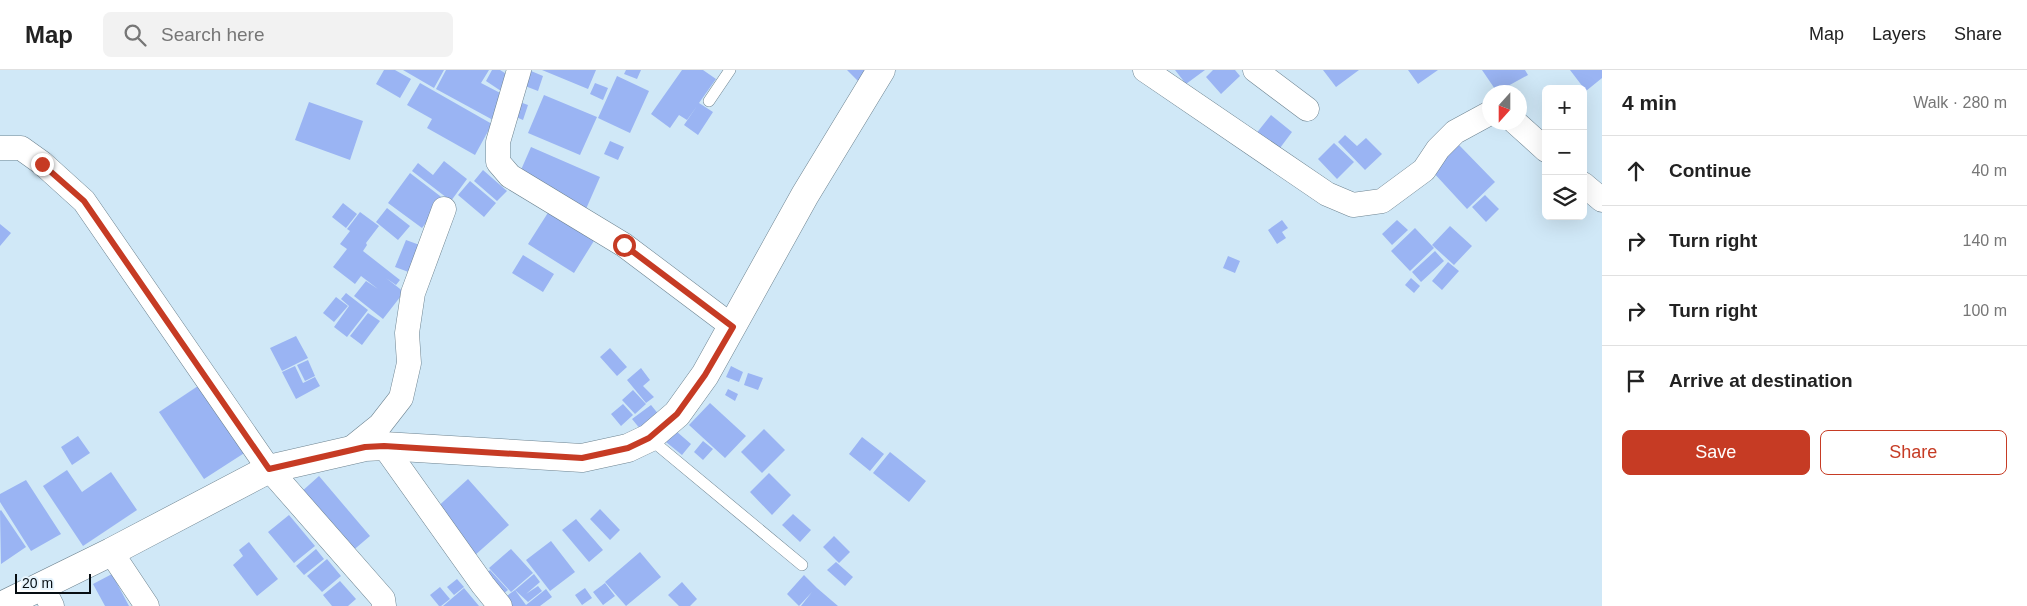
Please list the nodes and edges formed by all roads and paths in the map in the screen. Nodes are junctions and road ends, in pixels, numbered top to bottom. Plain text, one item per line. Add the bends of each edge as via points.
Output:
1 (519, 70) edge
2 (730, 70) edge
3 (881, 70) edge
4 (1145, 70) edge
5 (1255, 70) edge
6 (709, 101) dead end
7 (1307, 109) dead end
8 (1482, 117) edge
9 (1525, 130) edge
10 (1542, 146) edge
11 (0, 148) edge
12 (1587, 187) edge
13 (1602, 200) edge
14 (444, 209) dead end
15 (733, 327) junction
16 (649, 438) junction
17 (384, 446) junction
18 (349, 450) junction
19 (269, 469) junction
20 (111, 552) junction
21 (802, 564) dead end
22 (47, 596) edge
23 (1, 606) edge
24 (147, 606) edge
25 (384, 606) edge
26 (500, 606) edge

1 - 15 street via 498,142 498,162 510,176 624,245
2 - 6 lane
3 - 15 street via 805,195
4 - 8 street via 1328,194 1353,205 1382,201 1424,170 1454,132
5 - 7 street
9 - 10 street
11 - 19 street via 21,148 84,201
12 - 13 street
14 - 18 street via 413,294 407,333 409,363 401,398 380,425
15 - 16 street via 677,414
16 - 17 street via 628,448 582,458
16 - 21 lane
17 - 18 street
17 - 26 street
18 - 19 street
19 - 20 street
19 - 25 street via 383,599
20 - 22 street
20 - 24 street
22 - 23 street

